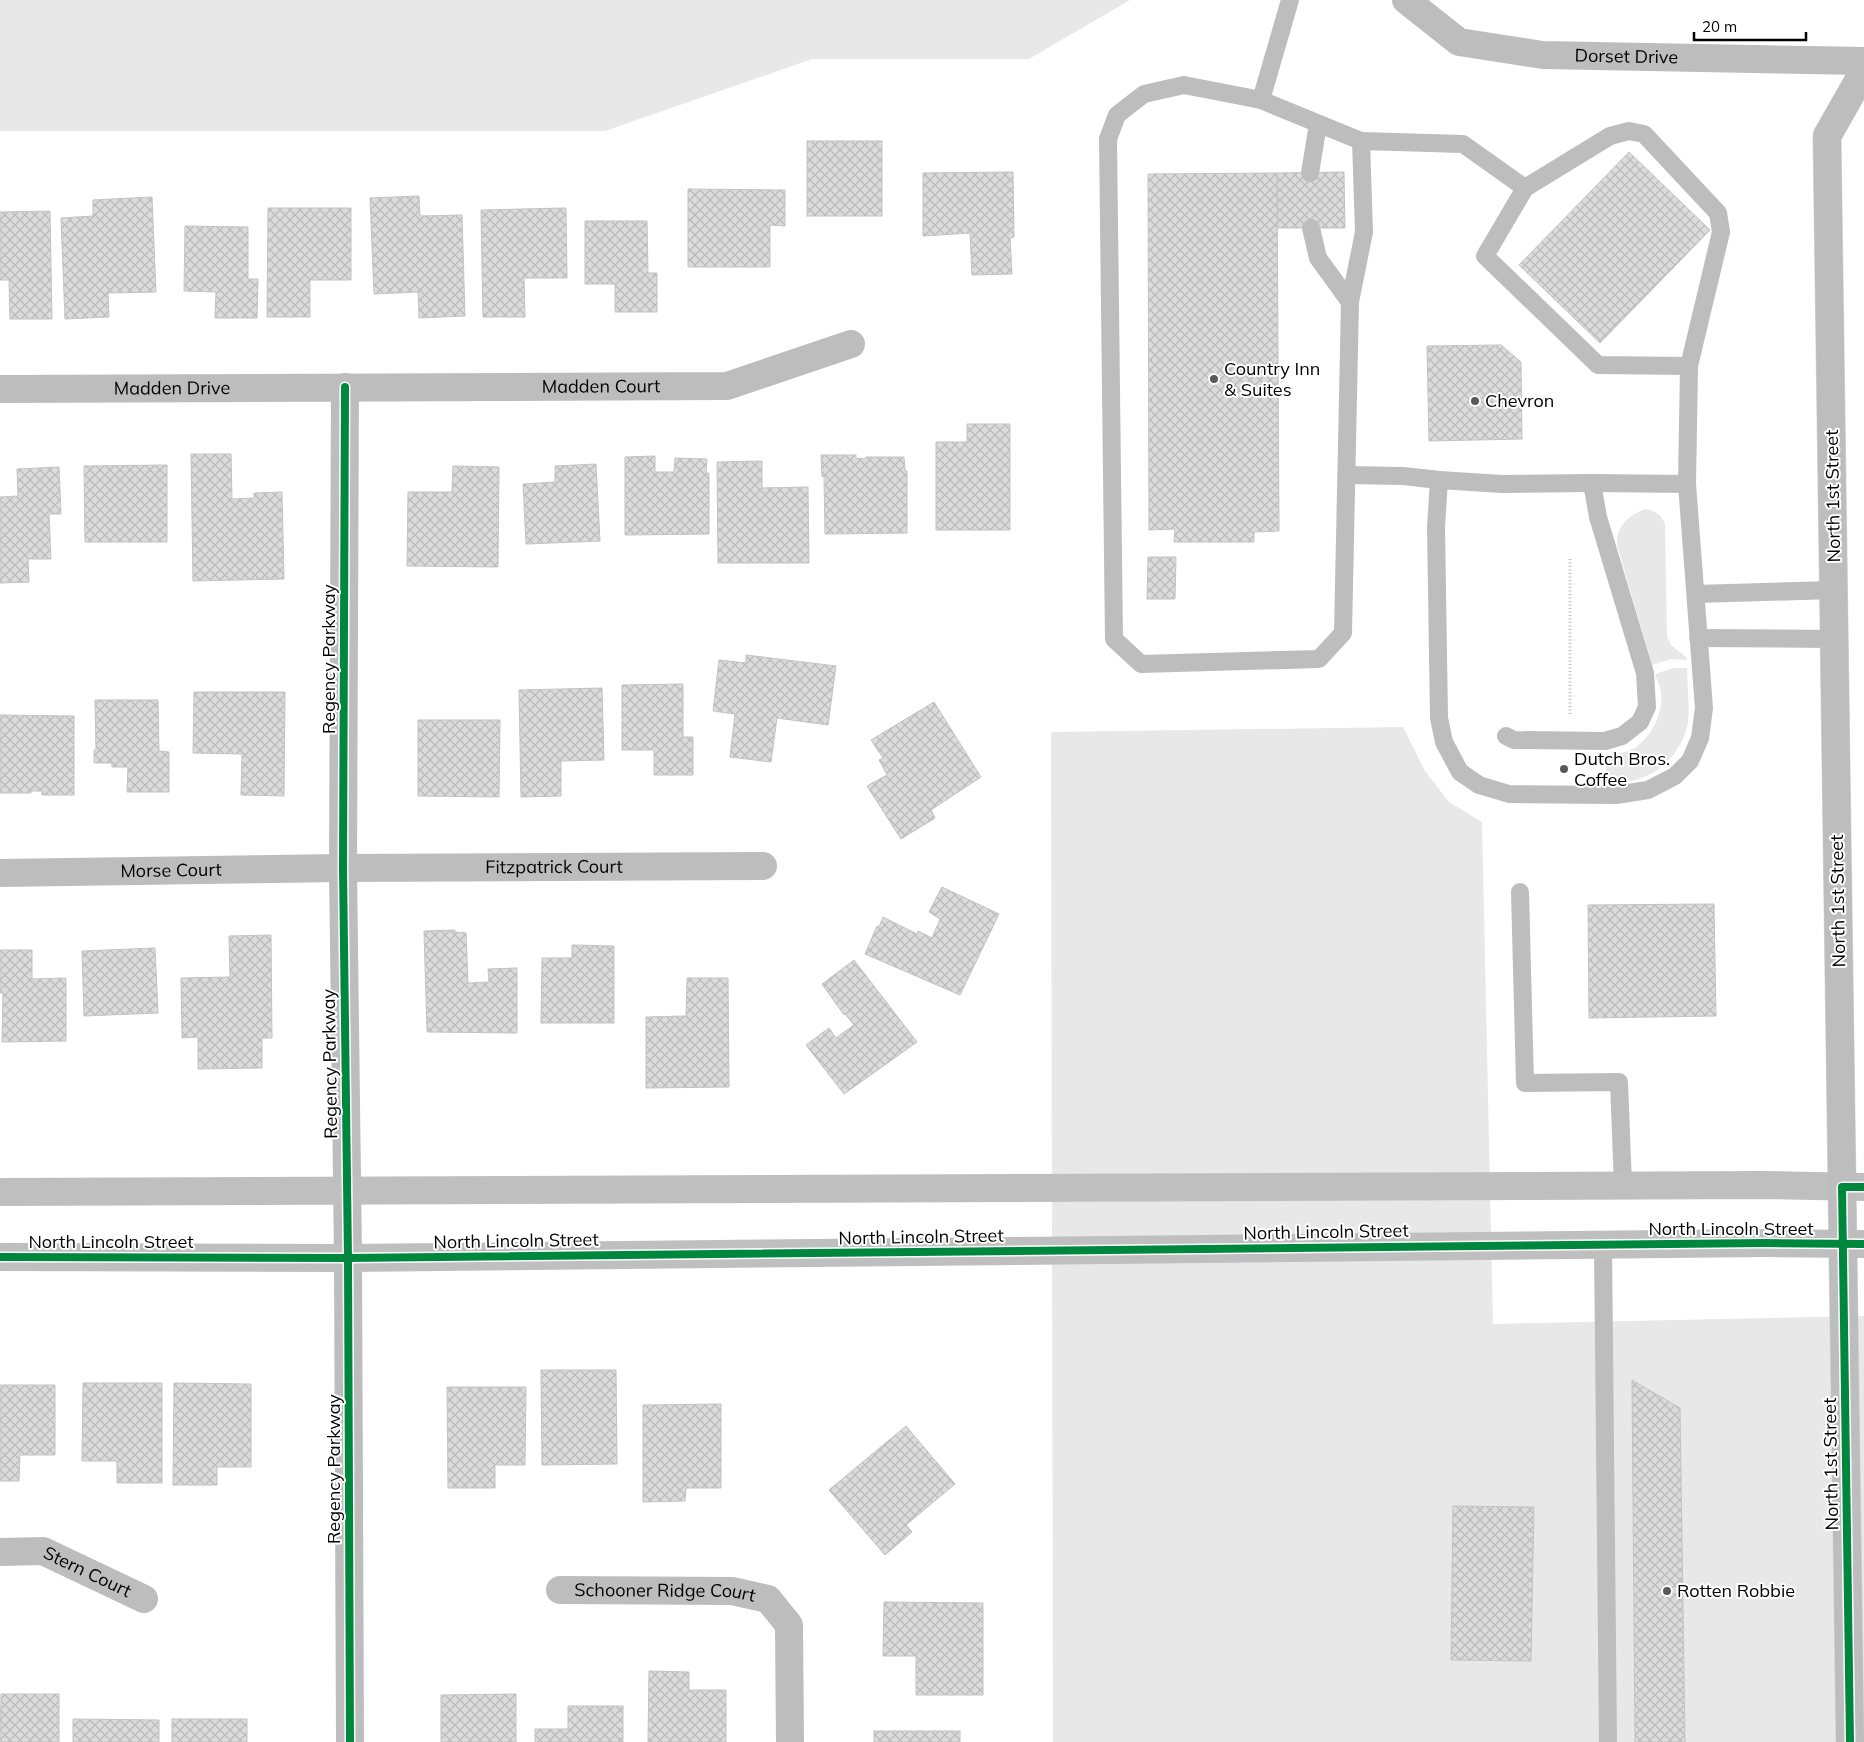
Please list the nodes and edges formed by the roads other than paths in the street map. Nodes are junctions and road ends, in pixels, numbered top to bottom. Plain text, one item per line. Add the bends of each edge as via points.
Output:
1 (1290, 0) edge
2 (1406, 0) edge
3 (1864, 62) edge
4 (1864, 71) edge
5 (1261, 100) junction
6 (1318, 124) junction
7 (1361, 140) junction
8 (1310, 173) dead end
9 (1525, 188) junction
10 (1311, 228) dead end
11 (1350, 302) junction
12 (851, 344) dead end
13 (1689, 366) junction
14 (345, 387) junction
15 (0, 389) edge
16 (1347, 475) junction
17 (1438, 480) junction
18 (1592, 482) junction
19 (1686, 484) junction
20 (1834, 590) junction
21 (1696, 594) junction
22 (1698, 638) junction
23 (1835, 639) junction
24 (1506, 736) dead end
25 (763, 866) dead end
26 (343, 868) junction
27 (0, 872) edge
28 (1520, 892) dead end
29 (1622, 1186) junction
30 (1853, 1186) edge
31 (346, 1191) junction
32 (0, 1192) edge
33 (1603, 1244) junction
34 (1853, 1244) edge
35 (0, 1257) edge
36 (348, 1258) junction
37 (0, 1552) edge
38 (560, 1590) dead end
39 (144, 1598) dead end
40 (350, 1742) edge
41 (790, 1742) edge
42 (1608, 1742) edge
43 (1850, 1742) edge

1 - 5 lane
2 - 3 street, Dorset Drive via 1459,42 1543,55
4 - 20 street, North 1st Street via 1827,136
5 - 6 lane
5 - 16 lane via 1184,85 1144,94 1117,115 1108,139 1114,639 1141,664 1319,659 1343,633
6 - 7 lane
6 - 8 lane
7 - 9 lane via 1463,144
7 - 11 lane via 1364,232
9 - 13 lane via 1485,256 1598,365
9 - 13 lane via 1610,136 1629,131 1644,134 1718,213 1720,232
10 - 11 lane via 1318,258
11 - 16 lane
12 - 14 street, Madden Court via 728,386
13 - 19 lane
14 - 15 street, Madden Drive
14 - 26 street, Regency Parkway
16 - 17 lane
17 - 18 lane via 1502,484
17 - 22 lane via 1439,718 1444,742 1460,772 1479,786 1509,794 1616,795 1648,790 1675,776 1690,760 1700,738 1704,708
18 - 19 lane
18 - 24 lane via 1598,517 1645,673 1647,708 1640,722 1622,736 1601,741 1514,740
19 - 21 lane
20 - 21 lane
20 - 23 street, North 1st Street
21 - 22 lane
22 - 23 lane
23 - 30 street, North 1st Street
25 - 26 street, Fitzpatrick Court
26 - 27 street, Morse Court
26 - 31 street, Regency Parkway
28 - 29 lane via 1525,1083 1619,1082
29 - 30 street
29 - 31 street
30 - 34 street, North 1st Street
31 - 32 street
31 - 36 street, Regency Parkway
33 - 34 street, North Lincoln Street
33 - 36 street, North Lincoln Street
33 - 42 lane
34 - 43 street, North 1st Street
35 - 36 street, North Lincoln Street
36 - 40 street, Regency Parkway
37 - 39 street, Stern Court via 43,1552
38 - 41 street, Schooner Ridge Court via 732,1591 768,1599 789,1625

